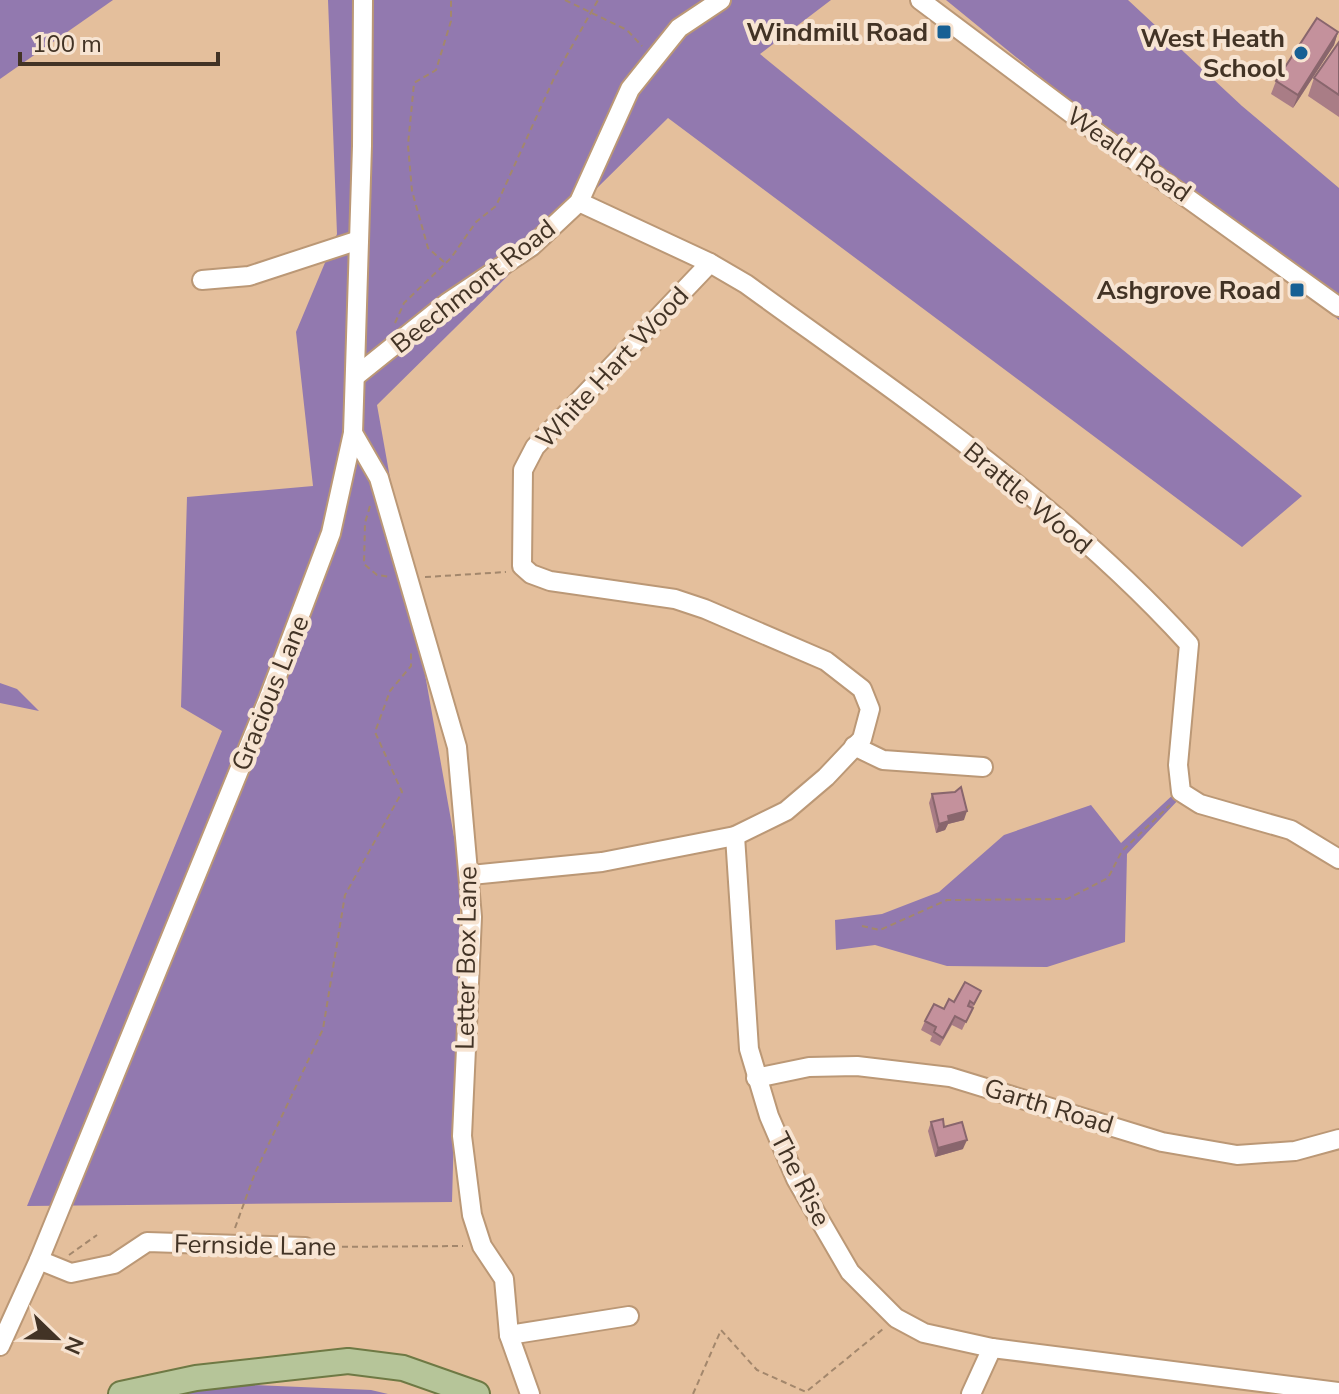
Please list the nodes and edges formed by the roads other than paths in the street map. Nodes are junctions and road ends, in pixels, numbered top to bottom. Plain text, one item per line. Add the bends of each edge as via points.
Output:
1 (363, 0) edge
2 (721, 0) edge
3 (920, 0) edge
4 (579, 202) junction
5 (359, 240) junction
6 (710, 263) junction
7 (202, 280) dead end
8 (1339, 306) edge
9 (356, 376) junction
10 (353, 433) junction
11 (854, 746) junction
12 (983, 767) dead end
13 (735, 836) junction
14 (1339, 859) edge
15 (471, 875) junction
16 (756, 1078) junction
17 (1339, 1139) edge
18 (305, 1247) road end
19 (47, 1262) junction
20 (629, 1317) dead end
21 (509, 1335) junction
22 (0, 1346) edge
23 (992, 1348) junction
24 (1339, 1392) edge
25 (121, 1394) edge
26 (477, 1394) edge
27 (530, 1394) edge
28 (971, 1394) edge

1 - 5 street, Gracious Lane
2 - 4 street, Beechmont Road via 679,28 630,89
3 - 8 street, Weald Road
4 - 6 street, Brattle Wood
4 - 9 street, Beechmont Road via 532,246 447,303
5 - 7 street via 249,276
5 - 9 street, Gracious Lane
6 - 11 street, White Hart Wood via 535,447 523,470 522,566 550,581 675,599 826,661 862,689 870,709 862,739
6 - 14 street, Brattle Wood via 987,460 1189,644 1178,765 1181,792 1200,804 1291,830
9 - 10 street, Gracious Lane
10 - 15 street, Letter Box Lane via 379,478 457,747
10 - 19 street, Gracious Lane via 331,533 299,620
11 - 12 street via 883,760
11 - 13 street via 786,811
13 - 15 street via 602,862
13 - 16 street, The Rise via 749,1049
15 - 21 street, Letter Box Lane via 462,1136 472,1215 482,1246 504,1279
16 - 17 street, Garth Road via 809,1067 857,1066 950,1077 1162,1142 1237,1155 1295,1151
16 - 23 street, The Rise via 796,1179 850,1272 896,1318 924,1333
18 - 19 street, Fernside Lane via 147,1242 114,1264 71,1273
19 - 22 street, Gracious Lane
20 - 21 street
21 - 27 street, Letter Box Lane
23 - 24 street, The Rise
23 - 28 street
25 - 26 main road via 196,1378 348,1361 403,1368

